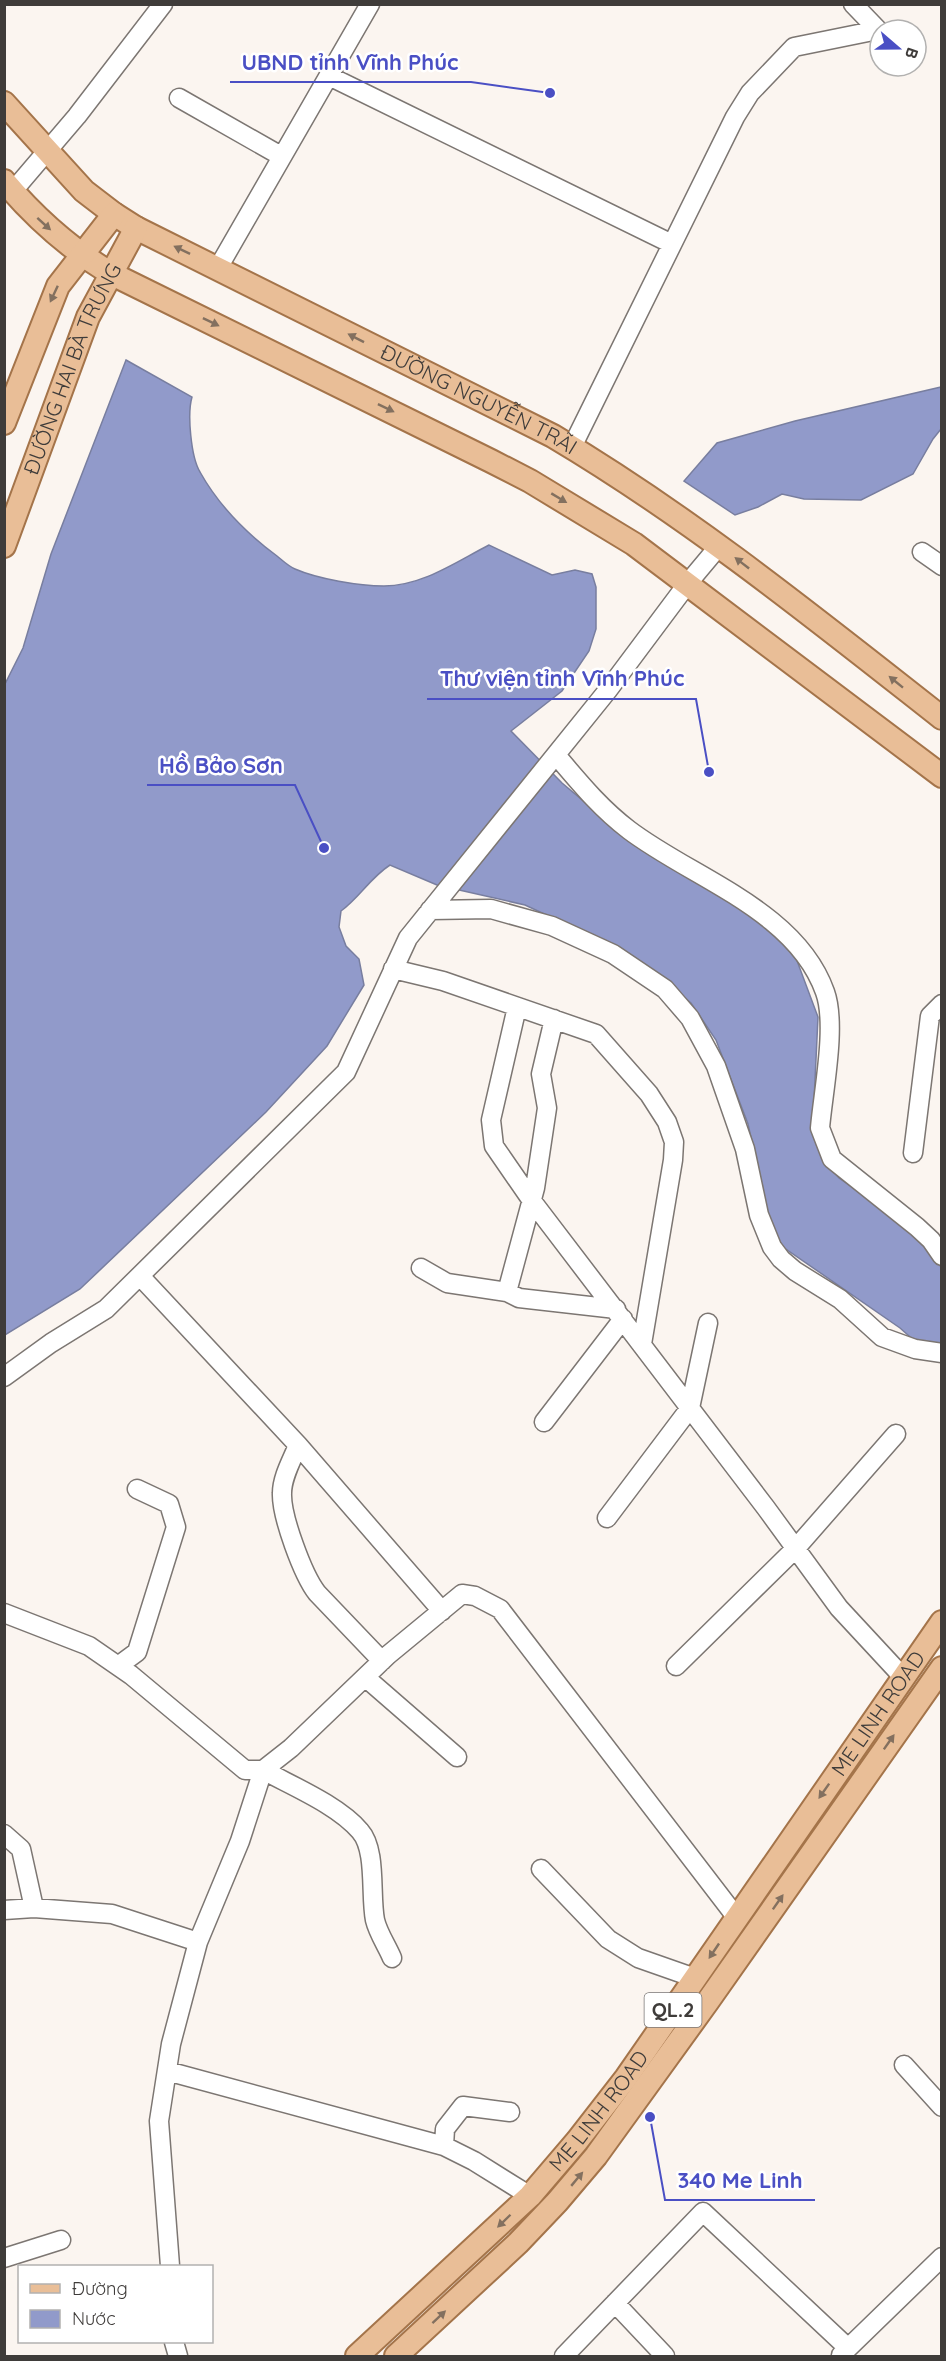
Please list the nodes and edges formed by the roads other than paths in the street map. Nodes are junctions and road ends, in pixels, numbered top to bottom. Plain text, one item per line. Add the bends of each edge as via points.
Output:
1 (163, 4) edge
2 (370, 4) edge
3 (852, 4) edge
4 (329, 76) junction
5 (179, 98) dead end
6 (4, 103) edge
7 (48, 151) junction
8 (281, 156) junction
9 (9, 186) edge
10 (114, 214) junction
11 (136, 228) junction
12 (672, 244) junction
13 (80, 255) junction
14 (218, 268) junction
15 (110, 273) junction
16 (4, 423) edge
17 (572, 447) junction
18 (4, 546) edge
19 (719, 546) junction
20 (922, 552) dead end
21 (942, 567) edge
22 (688, 583) junction
23 (942, 718) edge
24 (554, 758) junction
25 (942, 776) edge
26 (434, 906) junction
27 (393, 969) junction
28 (942, 1004) edge
29 (517, 1007) junction
30 (554, 1019) junction
31 (933, 1062) edge
32 (913, 1154) dead end
33 (532, 1201) junction
34 (942, 1256) edge
35 (421, 1268) dead end
36 (140, 1276) junction
37 (507, 1292) junction
38 (620, 1314) junction
39 (708, 1323) dead end
40 (642, 1344) junction
41 (942, 1353) edge
42 (4, 1377) edge
43 (690, 1408) junction
44 (544, 1422) dead end
45 (896, 1434) dead end
46 (298, 1445) junction
47 (137, 1489) dead end
48 (607, 1518) dead end
49 (796, 1548) junction
50 (442, 1611) junction
51 (4, 1613) edge
52 (942, 1622) edge
53 (382, 1661) junction
54 (118, 1666) junction
55 (676, 1666) dead end
56 (942, 1668) edge
57 (365, 1677) junction
58 (903, 1677) junction
59 (458, 1757) dead end
60 (263, 1770) junction
61 (4, 1834) edge
62 (541, 1869) dead end
63 (34, 1908) junction
64 (4, 1910) edge
65 (737, 1918) junction
66 (198, 1942) junction
67 (392, 1958) dead end
68 (695, 1978) junction
69 (904, 2065) dead end
70 (167, 2071) junction
71 (942, 2107) edge
72 (510, 2112) dead end
73 (444, 2146) junction
74 (530, 2196) junction
75 (61, 2240) dead end
76 (942, 2257) edge
77 (4, 2258) edge
78 (170, 2265) edge
79 (615, 2302) junction
80 (844, 2352) edge
81 (357, 2356) edge
82 (396, 2356) edge
83 (564, 2356) edge
84 (664, 2356) edge

1 - 7 street
2 - 4 street
3 - 12 street via 878,30 794,46 750,93 735,117
4 - 8 street
4 - 12 street
5 - 8 street
6 - 7 main road, ĐƯỜNG NGUYỄN TRÃI
7 - 9 street
7 - 10 main road, ĐƯỜNG NGUYỄN TRÃI via 84,191
8 - 14 street
9 -> 13 main road via 37,218
10 - 11 main road, ĐƯỜNG NGUYỄN TRÃI
10 - 13 main road, ĐƯỜNG HAI BÀ TRƯNG
14 -> 11 main road, ĐƯỜNG NGUYỄN TRÃI
11 - 15 main road, ĐƯỜNG HAI BÀ TRƯNG
12 - 17 street
13 - 15 main road
13 -> 16 main road, ĐƯỜNG HAI BÀ TRƯNG via 52,296
17 -> 14 main road, ĐƯỜNG NGUYỄN TRÃI
15 - 18 main road, ĐƯỜNG HAI BÀ TRƯNG via 84,328
15 -> 22 main road via 530,481 634,544
17 - 19 main road, ĐƯỜNG NGUYỄN TRÃI
19 - 22 street
23 -> 19 main road, ĐƯỜNG NGUYỄN TRÃI
20 - 21 street
22 - 24 street
22 - 25 main road
24 - 26 street
24 - 34 street via 630,831 772,920 792,939 825,992 829,1011 820,1128 823,1142 832,1160 917,1227
26 - 27 street via 408,938
26 - 41 street via 491,909 552,926 613,954 665,989 690,1018 716,1066 745,1149 764,1231 776,1253 795,1271 840,1299 882,1337 915,1349
27 - 29 street via 443,981
27 - 36 street via 346,1072
28 - 31 street via 930,1016
29 - 30 street
29 - 33 street via 491,1120 494,1146
30 - 33 street via 541,1074 547,1108
30 - 40 street via 596,1034 649,1094 673,1137 673,1160
31 - 32 street
33 - 37 street
33 - 38 street
35 - 37 street via 447,1283
36 - 42 street via 106,1309
36 - 46 street
37 - 38 street via 519,1298
38 - 40 street
38 - 44 street
39 - 43 street
40 - 43 street
43 - 48 street
43 - 49 street
45 - 49 street
46 - 50 street
46 - 53 street via 282,1494 304,1570 317,1593
47 - 54 street via 169,1504 176,1527 137,1652
49 - 55 street
49 - 58 street via 839,1608
50 - 53 street
50 - 65 street via 462,1594 476,1596 500,1609
51 - 54 street via 89,1646
52 - 58 main road, ME LINH ROAD / QL.2
53 - 57 street
54 - 60 street via 245,1770
82 -> 56 main road, ME LINH ROAD / QL.2 via 518,2242 596,2156
57 - 59 street
57 - 60 street
58 -> 65 main road, ME LINH ROAD / QL.2
60 - 66 street via 240,1841
60 - 67 street via 334,1810 360,1831 368,1846 376,1923
61 - 63 street via 21,1849
62 - 68 street via 608,1939 638,1958
63 - 64 street
63 - 66 street via 112,1914
65 -> 68 main road, ME LINH ROAD / QL.2
66 - 70 street
68 - 74 main road, ME LINH ROAD / QL.2 via 626,2078
69 - 71 street
70 - 73 street
70 - 78 street via 159,2121
72 - 73 street via 463,2106 445,2129
73 - 74 street
74 -> 81 main road, ME LINH ROAD / QL.2
75 - 77 street
76 - 80 street
79 - 80 street via 703,2212
79 - 83 street
79 - 84 street

